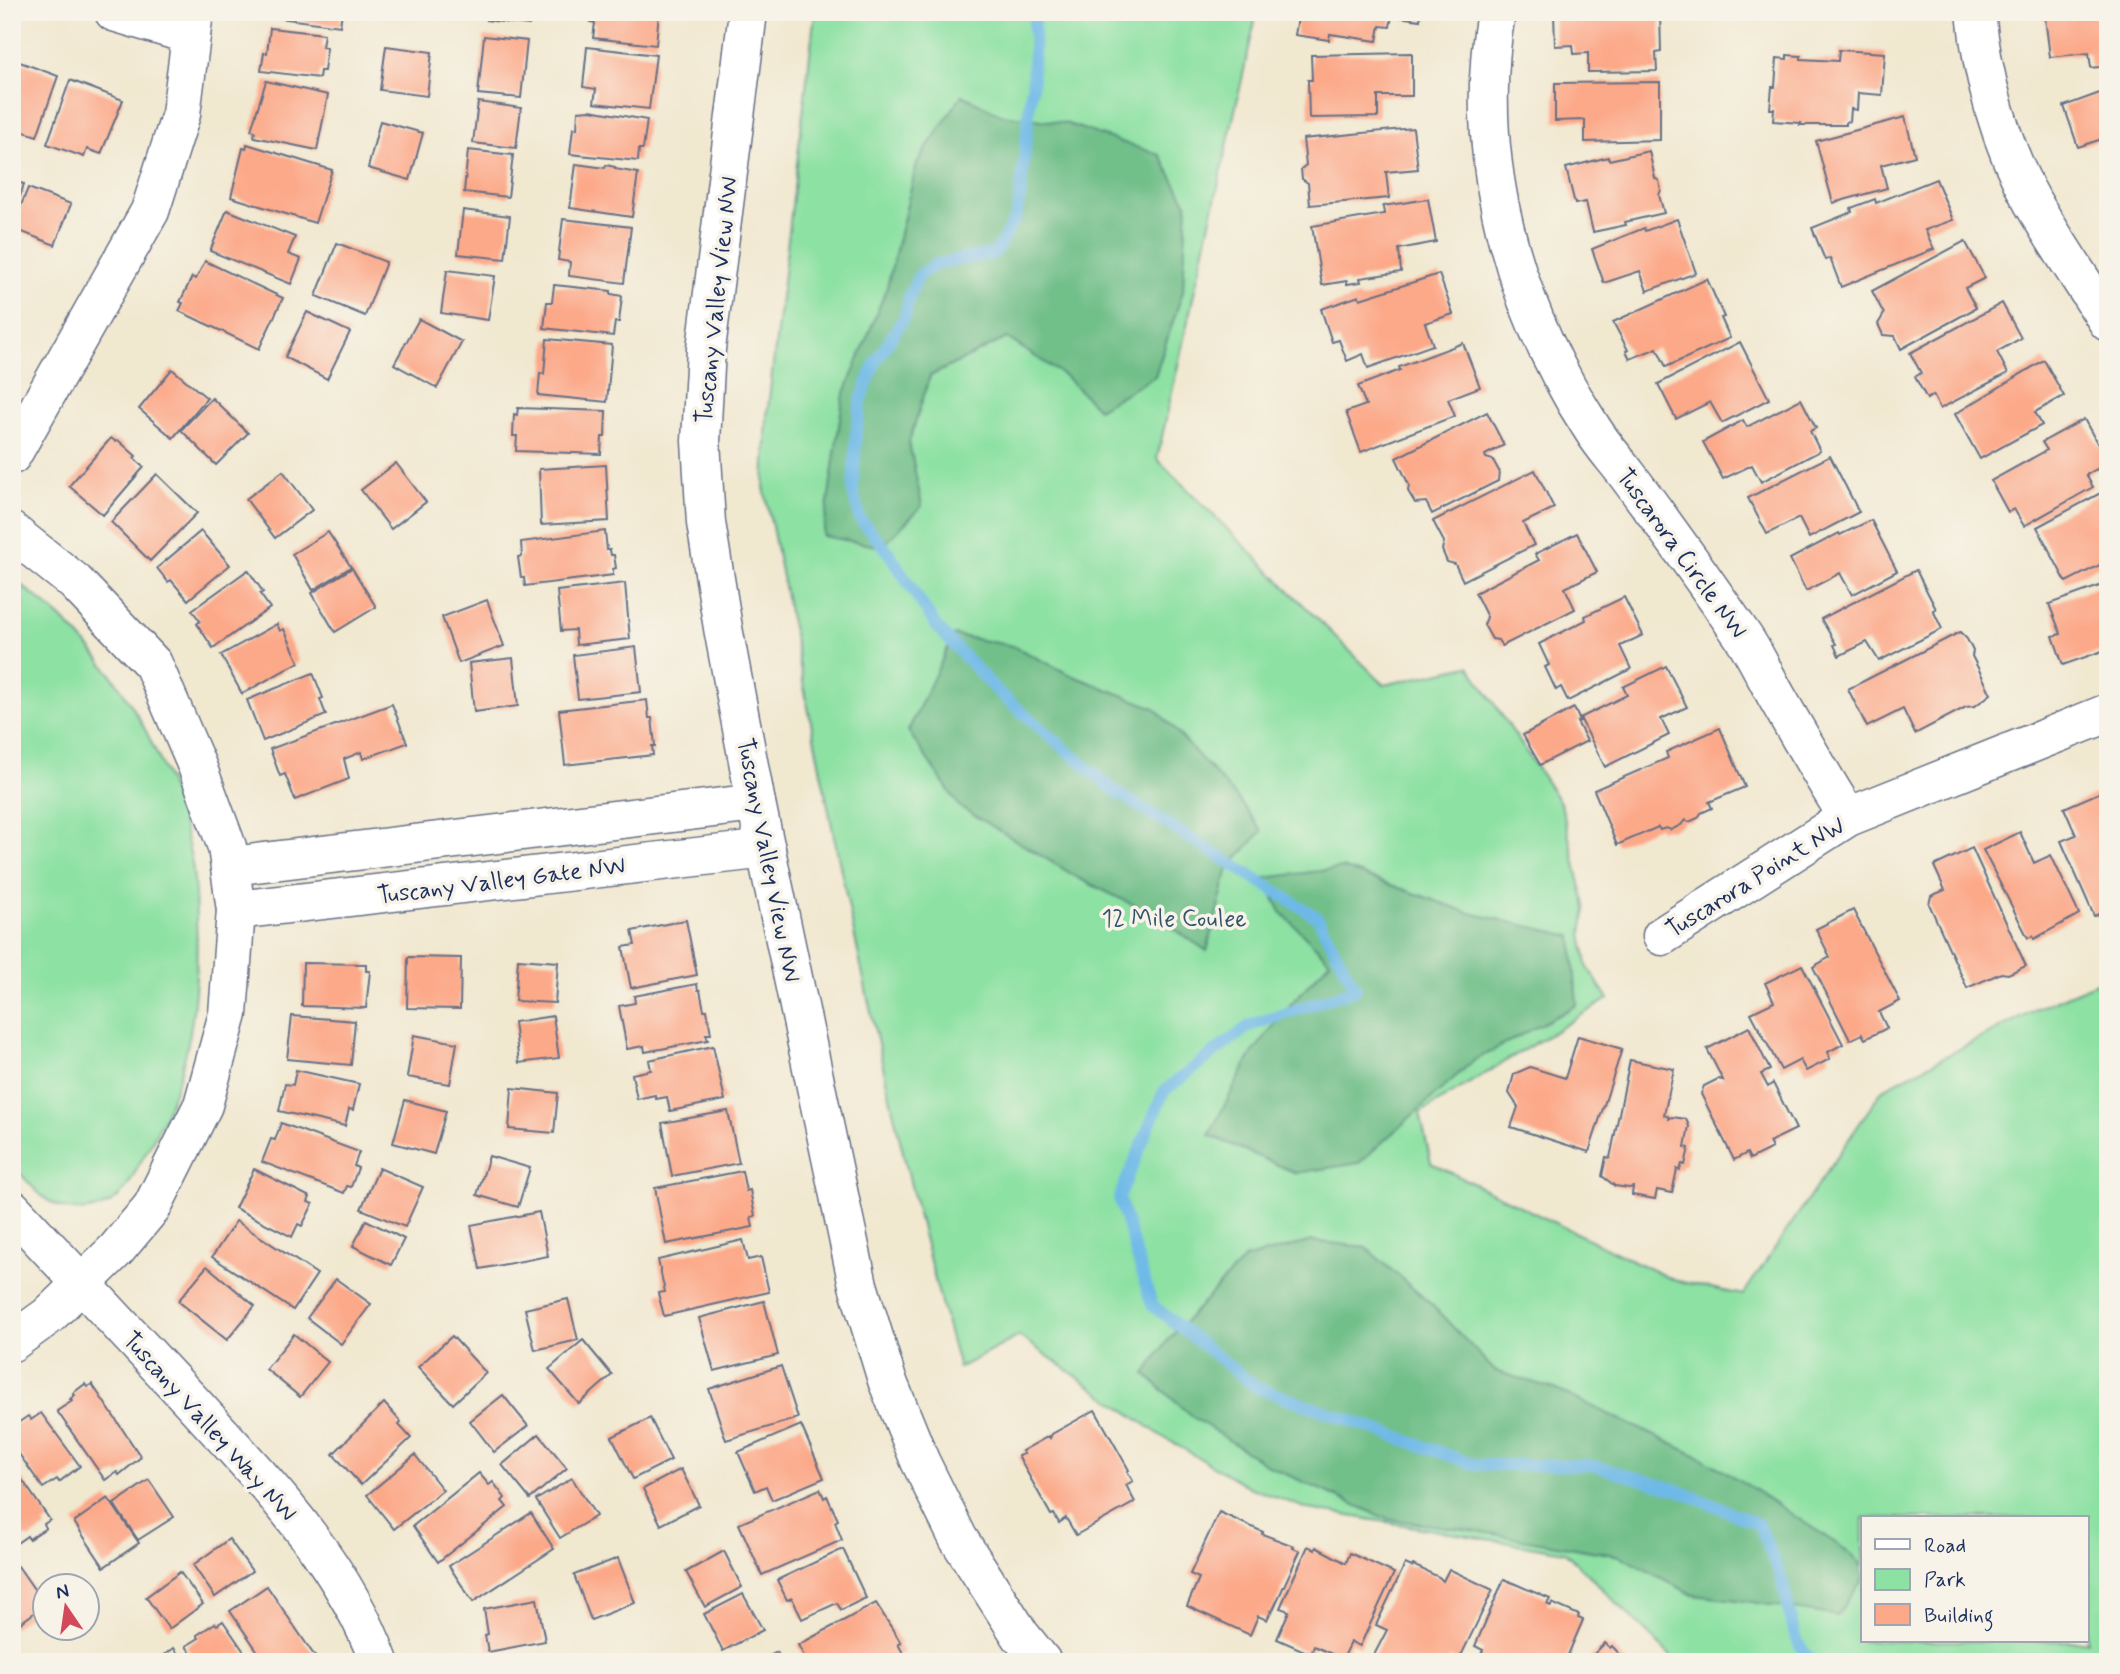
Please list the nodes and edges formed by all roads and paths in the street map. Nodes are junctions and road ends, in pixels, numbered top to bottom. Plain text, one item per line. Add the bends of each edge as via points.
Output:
1 (114, 12) edge
2 (748, 12) edge
3 (1496, 12) edge
4 (1976, 12) edge
5 (193, 23) edge
6 (2108, 322) edge
7 (12, 454) edge
8 (12, 532) edge
9 (2108, 713) edge
10 (756, 803) junction
11 (1848, 817) junction
12 (766, 849) junction
13 (231, 866) junction
14 (236, 911) junction
15 (1661, 936) dead end
16 (12, 1209) edge
17 (81, 1283) junction
18 (12, 1342) edge
19 (379, 1662) edge
20 (1042, 1662) edge

1 - 5 street
2 - 10 street, Tuscany Valley View NW via 706,349 701,441 706,523
3 - 11 street, Tuscarora Circle NW via 1489,87 1495,185 1517,276 1541,339 1594,432 1744,637
4 - 6 street via 1982,57 2011,155 2032,201
5 - 7 street via 181,114 150,211
8 - 13 street via 75,582 153,664 197,766
9 - 11 street
10 - 12 street, Tuscany Valley View NW
10 - 13 street, Tuscany Valley Gate NW
11 - 15 street, Tuscarora Point NW
12 - 14 street, Tuscany Valley Gate NW
12 - 20 street, Tuscany Valley View NW via 858,1285 887,1380 958,1538
13 - 14 street
14 - 17 street via 228,1014 203,1105 152,1207
16 - 17 street, Tuscany Valley Way NW
17 - 18 street via 48,1316
17 - 19 street, Tuscany Valley Way NW via 259,1475 340,1578

